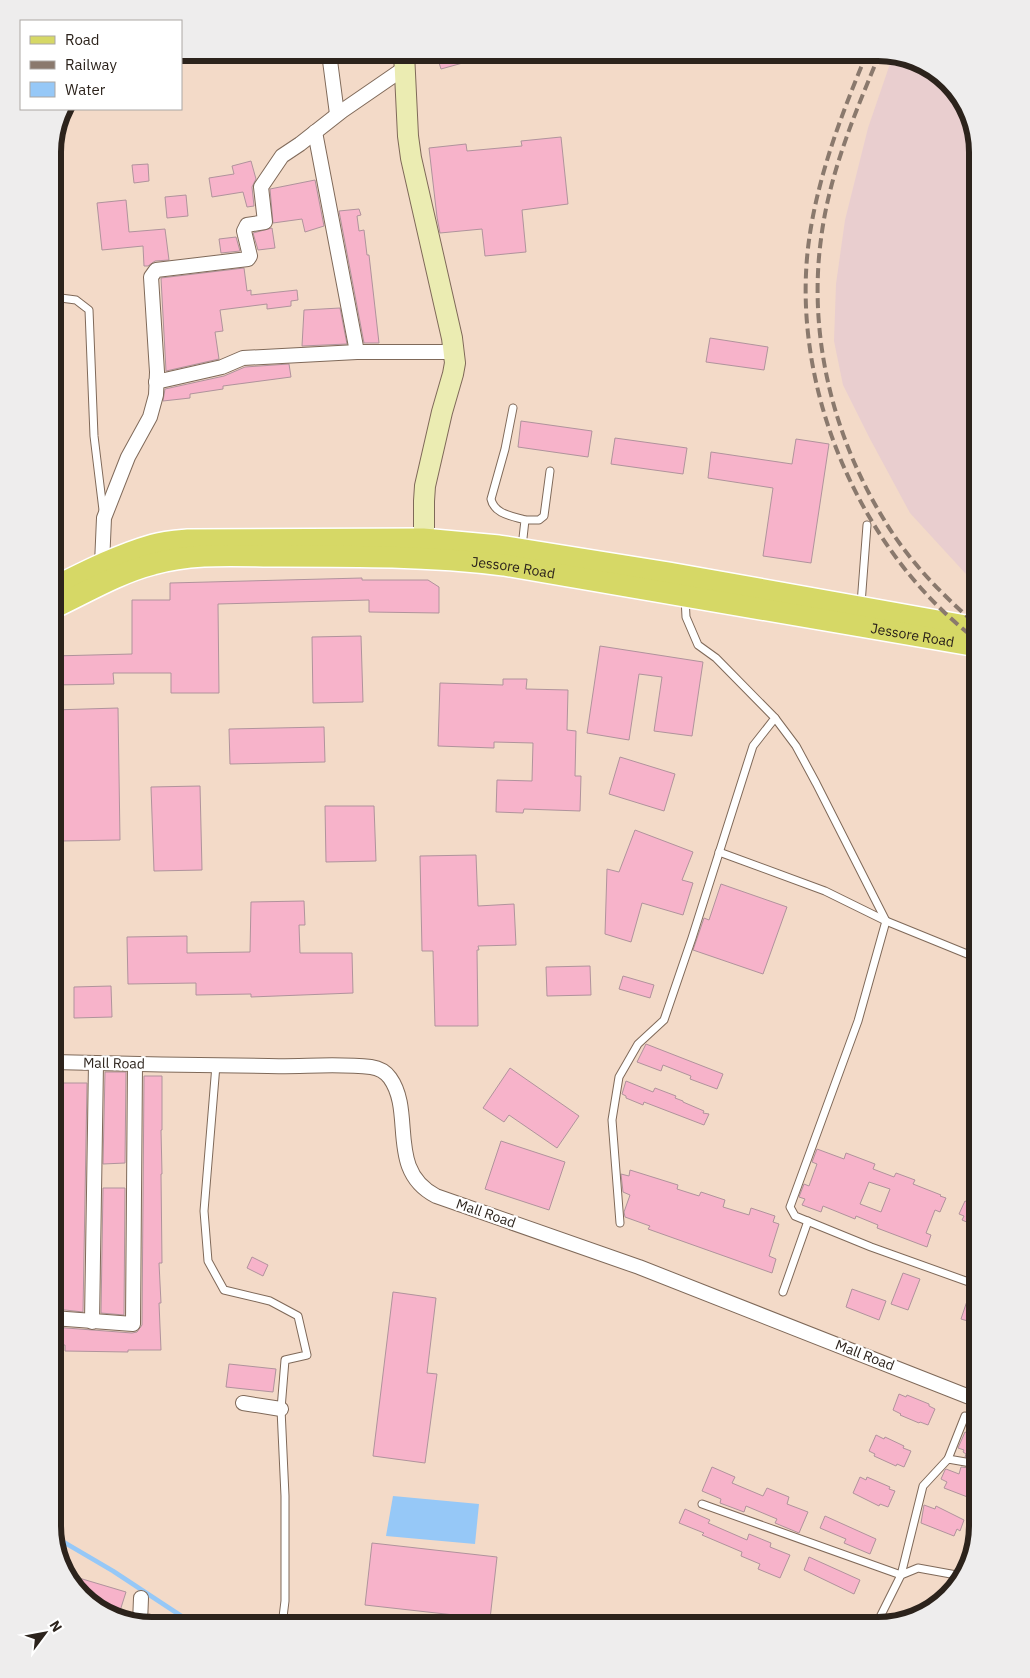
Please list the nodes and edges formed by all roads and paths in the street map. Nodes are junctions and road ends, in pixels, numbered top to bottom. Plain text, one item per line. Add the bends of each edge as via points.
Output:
1 (331, 61) edge
2 (404, 61) edge
3 (405, 61) edge
4 (337, 114) junction
5 (315, 132) junction
6 (61, 298) edge
7 (357, 352) junction
8 (454, 352) junction
9 (156, 382) junction
10 (513, 408) dead end
11 (550, 471) dead end
12 (104, 518) junction
13 (525, 520) junction
14 (867, 525) dead end
15 (424, 548) junction
16 (521, 550) junction
17 (102, 564) junction
18 (61, 584) edge
19 (685, 596) junction
20 (61, 604) edge
21 (861, 607) junction
22 (969, 626) edge
23 (969, 644) edge
24 (775, 718) junction
25 (719, 852) junction
26 (886, 921) junction
27 (969, 954) edge
28 (61, 1062) edge
29 (96, 1063) junction
30 (135, 1064) junction
31 (216, 1065) junction
32 (808, 1221) junction
33 (620, 1223) dead end
34 (969, 1283) edge
35 (783, 1292) dead end
36 (61, 1319) edge
37 (92, 1322) junction
38 (969, 1396) edge
39 (243, 1403) dead end
40 (281, 1409) junction
41 (965, 1416) dead end
42 (948, 1459) junction
43 (969, 1462) edge
44 (702, 1504) dead end
45 (901, 1575) junction
46 (954, 1575) edge
47 (142, 1598) dead end
48 (141, 1616) edge
49 (283, 1617) edge
50 (880, 1617) edge

1 - 4 street
2 - 4 street
3 - 8 street via 411,158
4 - 5 street
5 - 7 street
5 - 9 street via 282,156 261,187 266,220 245,227 248,259 156,270 150,277
6 - 12 lane via 76,300 89,310 94,436
7 - 8 street
7 - 9 street via 243,358 222,367
8 - 15 street via 453,374 425,486
9 - 12 street via 150,417 128,457
10 - 13 lane via 491,499 492,506 499,511
11 - 13 lane via 544,516 539,520
12 - 17 street
13 - 16 lane
14 - 21 lane
15 - 16 main road, Jessore Road
15 - 17 main road, Jessore Road via 188,540 155,544
15 - 19 main road, Jessore Road via 454,559
15 - 20 main road, Jessore Road via 176,559 132,570
16 - 21 main road, Jessore Road
17 - 18 main road, Jessore Road
19 - 23 main road, Jessore Road
19 - 24 lane via 686,617 698,645 716,658
21 - 22 main road, Jessore Road
24 - 25 lane via 753,746
24 - 26 lane via 796,746
25 - 26 lane via 824,891
25 - 33 lane via 664,1020 638,1044 619,1077 612,1120
26 - 27 lane
26 - 32 lane via 858,1021 790,1207 795,1216
28 - 29 street, Mall Road
29 - 30 street, Mall Road
29 - 37 street
30 - 31 street, Mall Road
30 - 37 street via 132,1324
31 - 38 street, Mall Road via 360,1066 379,1069 395,1087 408,1164 421,1186 436,1196 639,1267
31 - 40 lane via 204,1211 208,1261 224,1290 270,1301 298,1316 308,1356 285,1360
32 - 34 lane
32 - 35 lane
36 - 37 street
39 - 40 street
40 - 49 lane via 285,1496
41 - 42 lane
42 - 43 lane
42 - 45 lane via 923,1486
44 - 45 lane
45 - 46 lane via 918,1568
45 - 50 lane
47 - 48 street

